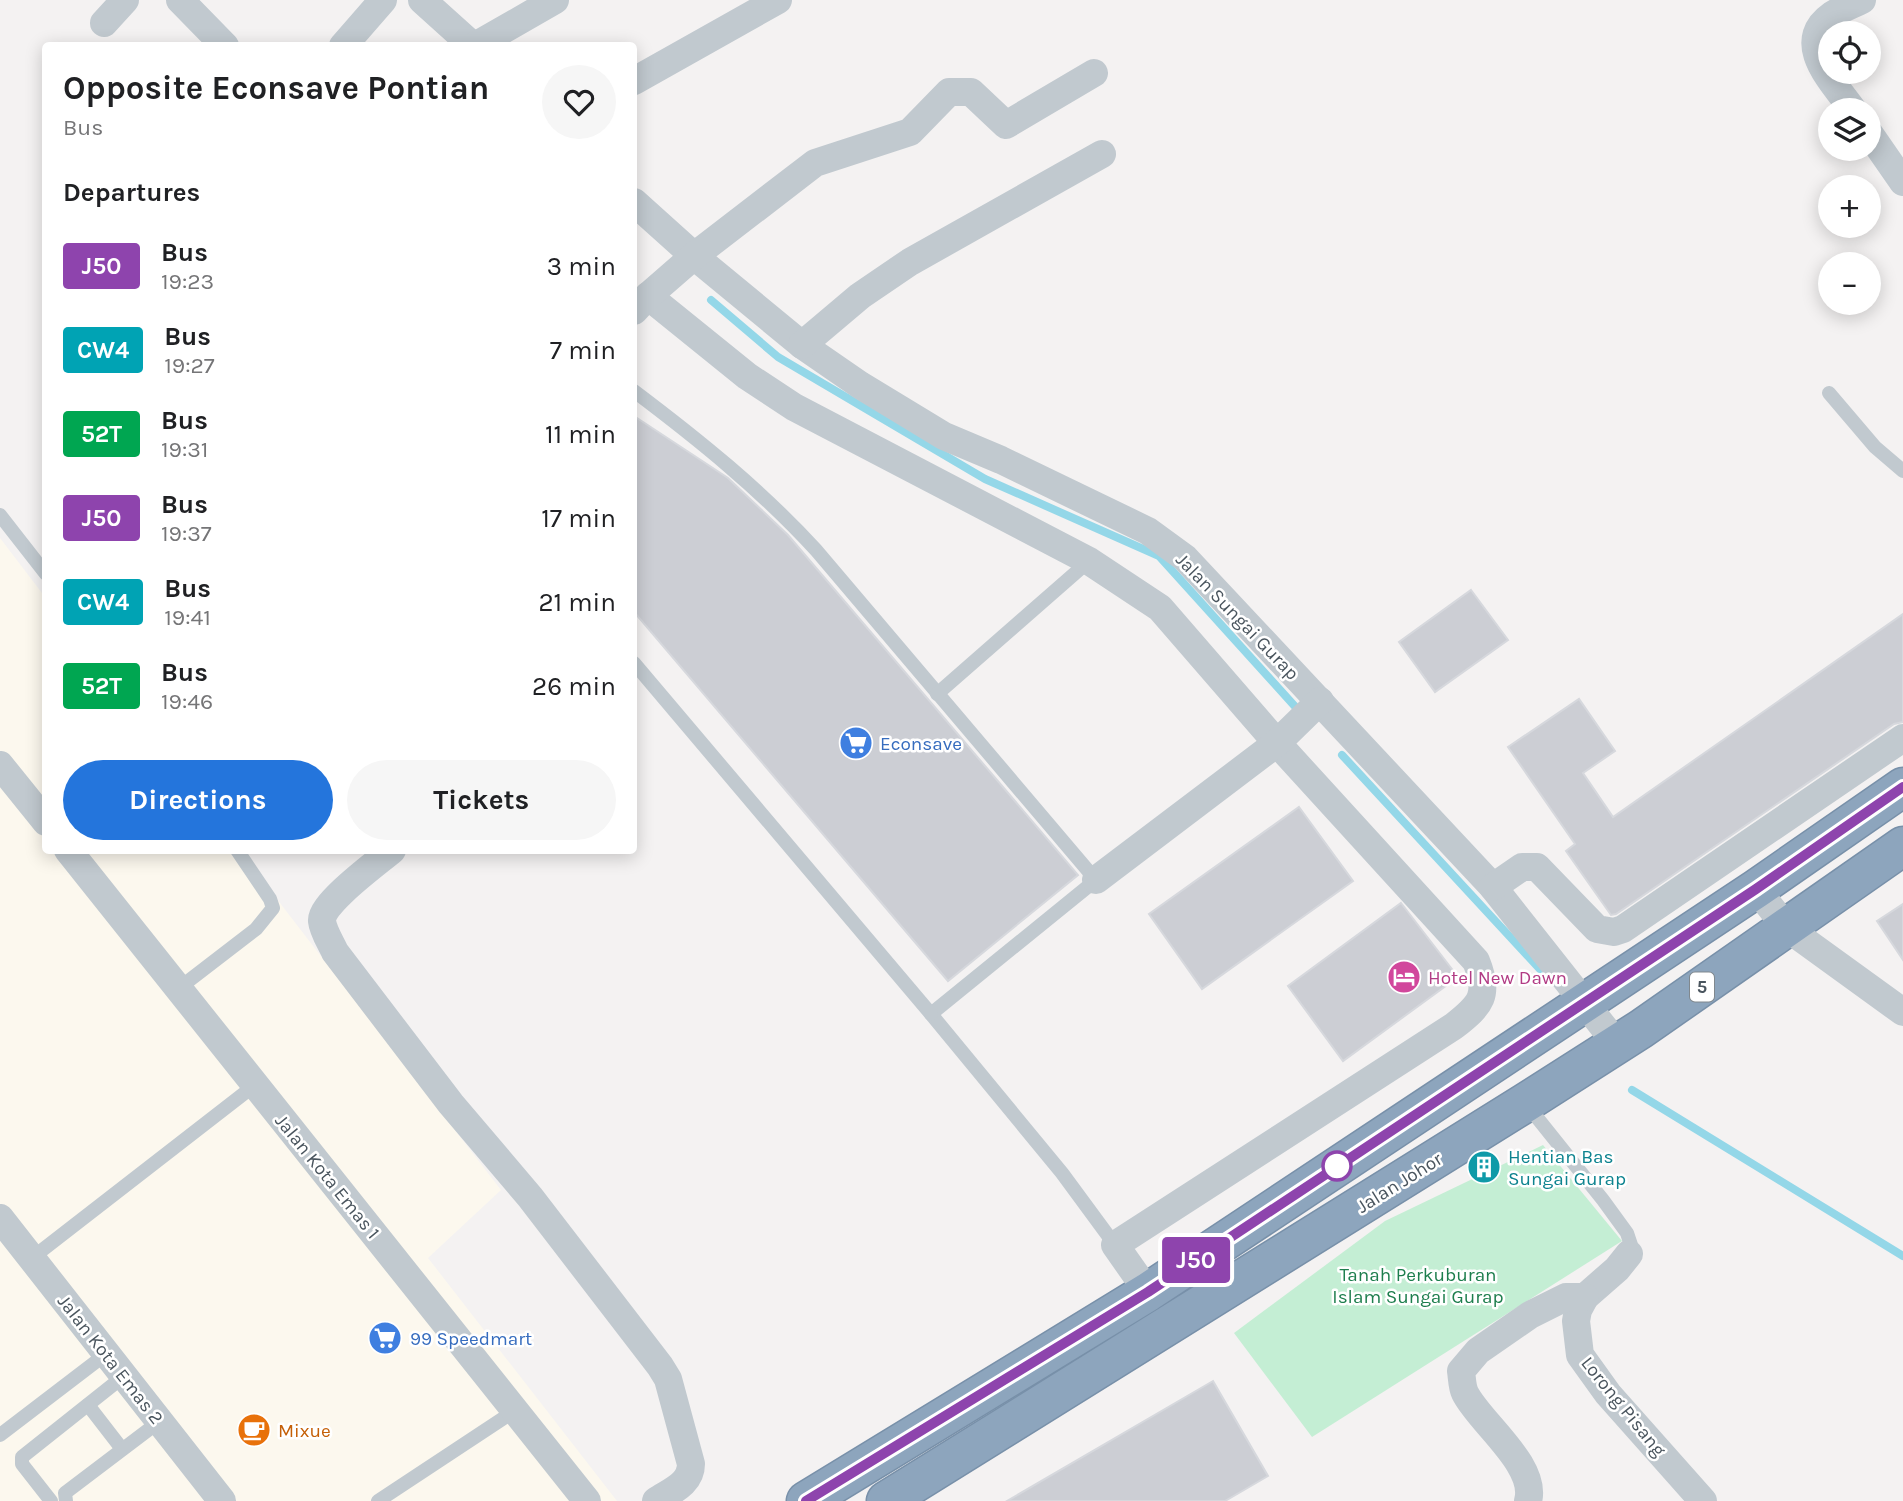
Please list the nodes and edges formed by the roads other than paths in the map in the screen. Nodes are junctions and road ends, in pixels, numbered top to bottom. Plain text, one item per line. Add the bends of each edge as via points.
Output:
1 (125, 0) edge
2 (180, 0) edge
3 (383, 0) edge
4 (422, 0) edge
5 (555, 0) edge
6 (778, 0) edge
7 (1862, 0) edge
8 (104, 23) dead end
9 (221, 42) edge
10 (346, 42) edge
11 (469, 42) edge
12 (481, 42) edge
13 (1094, 73) dead end
14 (637, 79) edge
15 (1845, 98) edge
16 (1881, 150) edge
17 (1102, 154) dead end
18 (1903, 182) edge
19 (637, 205) edge
20 (694, 256) junction
21 (641, 303) edge
22 (802, 345) junction
23 (637, 393) edge
24 (1829, 393) dead end
25 (1903, 471) edge
26 (0, 515) edge
27 (1089, 561) junction
28 (42, 569) edge
29 (637, 667) edge
30 (937, 694) junction
31 (1320, 701) junction
32 (1903, 738) edge
33 (1277, 743) junction
34 (0, 766) edge
35 (1903, 787) edge
36 (42, 817) edge
37 (1903, 846) edge
38 (71, 854) edge
39 (240, 854) edge
40 (387, 854) edge
41 (1096, 880) junction
42 (1493, 887) junction
43 (1756, 889) junction
44 (1787, 928) junction
45 (178, 989) junction
46 (1584, 1002) junction
47 (1903, 1012) edge
48 (931, 1014) junction
49 (1617, 1044) junction
50 (255, 1085) junction
51 (1525, 1103) junction
52 (0, 1217) edge
53 (1115, 1245) junction
54 (1629, 1254) joint
55 (32, 1258) junction
56 (1148, 1292) junction
57 (1585, 1297) junction
58 (107, 1354) junction
59 (124, 1376) junction
60 (88, 1405) junction
61 (516, 1410) junction
62 (160, 1421) junction
63 (0, 1435) edge
64 (122, 1449) junction
65 (51, 1501) edge
66 (66, 1501) edge
67 (222, 1501) edge
68 (378, 1501) edge
69 (587, 1501) edge
70 (656, 1501) edge
71 (806, 1501) edge
72 (886, 1501) edge
73 (1528, 1501) edge
74 (1703, 1501) edge

1 - 8 street
2 - 9 street
3 - 10 street
4 - 11 street
5 - 12 street
6 - 14 street
7 - 15 street via 1831,16 1814,37 1821,64
13 - 20 street via 1006,125 971,92 949,92 910,132 815,163
16 - 18 street
17 - 22 street via 911,262 860,296
19 - 20 street, Jalan Sungai Gurap
20 - 21 street
20 - 22 street, Jalan Sungai Gurap
21 - 27 street via 794,407
22 - 31 street, Jalan Sungai Gurap via 944,436 1148,531 1185,558
23 - 30 lane via 780,510
24 - 25 lane via 1875,447
26 - 28 lane
27 - 30 lane
27 - 33 street via 1160,608
29 - 48 lane
30 - 41 lane
31 - 33 street
31 - 42 street, Jalan Sungai Gurap
32 - 42 street via 1623,929 1597,929 1537,867 1522,867
33 - 41 street
33 - 53 street via 1476,961 1484,980 1483,994 1472,1012 1454,1026
34 - 36 street
35 - 43 highway
37 - 44 highway, Jalan Johor / 5
38 - 45 street, Jalan Kota Emas 1
39 - 45 lane via 273,908 256,929
40 - 70 street via 325,911 325,931 335,952 443,1093 530,1197 668,1378 691,1473 688,1480
41 - 48 lane
42 - 46 street, Jalan Sungai Gurap
43 - 44 street
43 - 46 highway
44 - 47 street
44 - 49 highway, Jalan Johor / 5
45 - 50 street, Jalan Kota Emas 1
46 - 49 street, Jalan Sungai Gurap
46 - 56 highway
48 - 53 lane
49 - 51 highway, Jalan Johor / 5
50 - 55 lane
50 - 61 street, Jalan Kota Emas 1
51 - 54 lane via 1627,1233
51 - 72 highway, Jalan Johor / 5
52 - 55 street, Jalan Kota Emas 2
53 - 56 street
54 - 57 street
55 - 58 street, Jalan Kota Emas 2
56 - 71 highway
57 - 73 street via 1566,1297 1530,1315 1478,1350 1461,1371 1464,1392 1520,1462
57 - 74 street, Lorong Pisang via 1576,1321 1580,1355 1608,1394
58 - 59 street, Jalan Kota Emas 2
58 - 63 lane
59 - 60 lane
59 - 62 street, Jalan Kota Emas 2
60 - 64 lane
60 - 65 lane via 20,1460
61 - 68 lane
61 - 69 street, Jalan Kota Emas 1
62 - 64 lane
62 - 67 street, Jalan Kota Emas 2
64 - 66 lane via 65,1493

